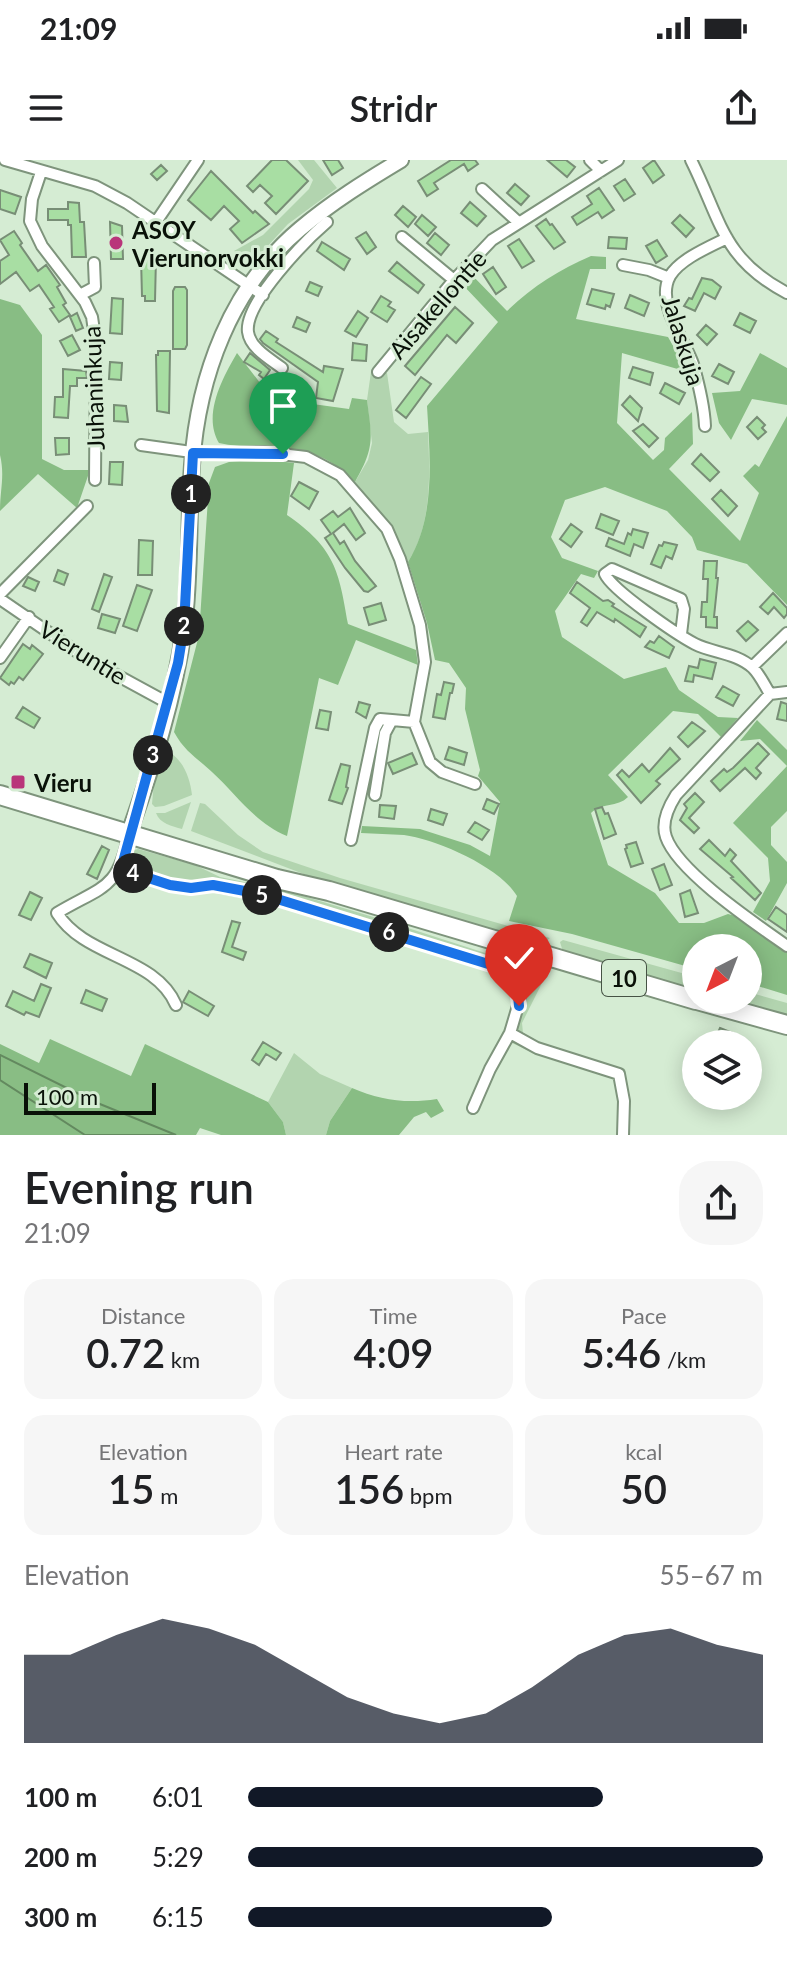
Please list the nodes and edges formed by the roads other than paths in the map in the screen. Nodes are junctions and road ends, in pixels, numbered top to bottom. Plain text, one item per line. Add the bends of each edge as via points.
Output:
1 (5, 160) edge
2 (198, 160) edge
3 (401, 160) edge
4 (590, 160) edge
5 (618, 160) edge
6 (691, 160) edge
7 (601, 171) junction
8 (41, 172) junction
9 (482, 189) dead end
10 (156, 222) junction
11 (327, 222) dead end
12 (518, 222) junction
13 (402, 237) dead end
14 (727, 238) junction
15 (94, 263) dead end
16 (623, 265) dead end
17 (669, 278) junction
18 (454, 280) junction
19 (250, 284) junction
20 (787, 293) edge
21 (80, 295) junction
22 (263, 295) junction
23 (282, 368) dead end
24 (378, 372) dead end
25 (705, 426) dead end
26 (141, 445) dead end
27 (193, 453) junction
28 (95, 480) dead end
29 (87, 506) dead end
30 (0, 596) edge
31 (29, 617) junction
32 (787, 633) edge
33 (681, 634) junction
34 (0, 658) edge
35 (752, 667) junction
36 (787, 692) edge
37 (770, 694) junction
38 (168, 703) junction
39 (392, 720) junction
40 (414, 722) junction
41 (475, 784) dead end
42 (0, 787) edge
43 (0, 795) edge
44 (375, 795) dead end
45 (131, 829) junction
46 (351, 840) dead end
47 (121, 869) junction
48 (787, 946) edge
49 (682, 996) edge
50 (176, 1005) dead end
51 (747, 1014) edge
52 (787, 1025) edge
53 (510, 1033) junction
54 (473, 1108) dead end
55 (623, 1135) edge

1 - 8 street
2 - 10 street
3 - 19 street via 298,231
4 - 7 street
5 - 7 street, Aisakellontie
6 - 14 street
7 - 12 street, Aisakellontie
8 - 10 street via 95,186
8 - 21 street, Juhaninkuja via 30,221 42,246
9 - 12 street
10 - 19 street
11 - 22 street via 283,266
12 - 18 street, Aisakellontie via 492,240
13 - 18 street
14 - 17 street, Jalaskuja via 686,261
14 - 20 street via 748,268
15 - 21 street via 95,287
16 - 17 street
17 - 25 street, Jalaskuja via 667,302 692,361
18 - 24 street, Aisakellontie
19 - 22 street
19 - 27 street via 209,370
21 - 28 street, Juhaninkuja via 92,317 96,344
22 - 23 street via 249,318 248,333 261,353
26 - 27 street
27 - 38 street via 184,626
27 - 40 street via 306,457 340,475 387,529 420,625 425,662
29 - 30 street
30 - 31 street, Vieruntie
31 - 34 street
31 - 38 street, Vieruntie via 89,660
32 - 35 street
33 - 33 street via 609,582 605,574 612,569 681,599
33 - 35 street
35 - 37 street
36 - 37 street
37 - 48 street via 676,795 665,835 703,883
38 - 45 street
39 - 40 street
39 - 44 street
39 - 46 street via 380,719 375,728
40 - 41 street via 430,762
42 - 45 highway, 10
43 - 45 highway, 10
45 - 47 street
45 - 49 highway, 10 via 277,879
47 - 50 street via 97,891 57,913 77,936 155,977
47 - 53 street via 170,885 213,885 261,894 498,967 517,986 520,999
51 - 52 highway, 10
53 - 54 street
53 - 55 street via 537,1048 619,1074

